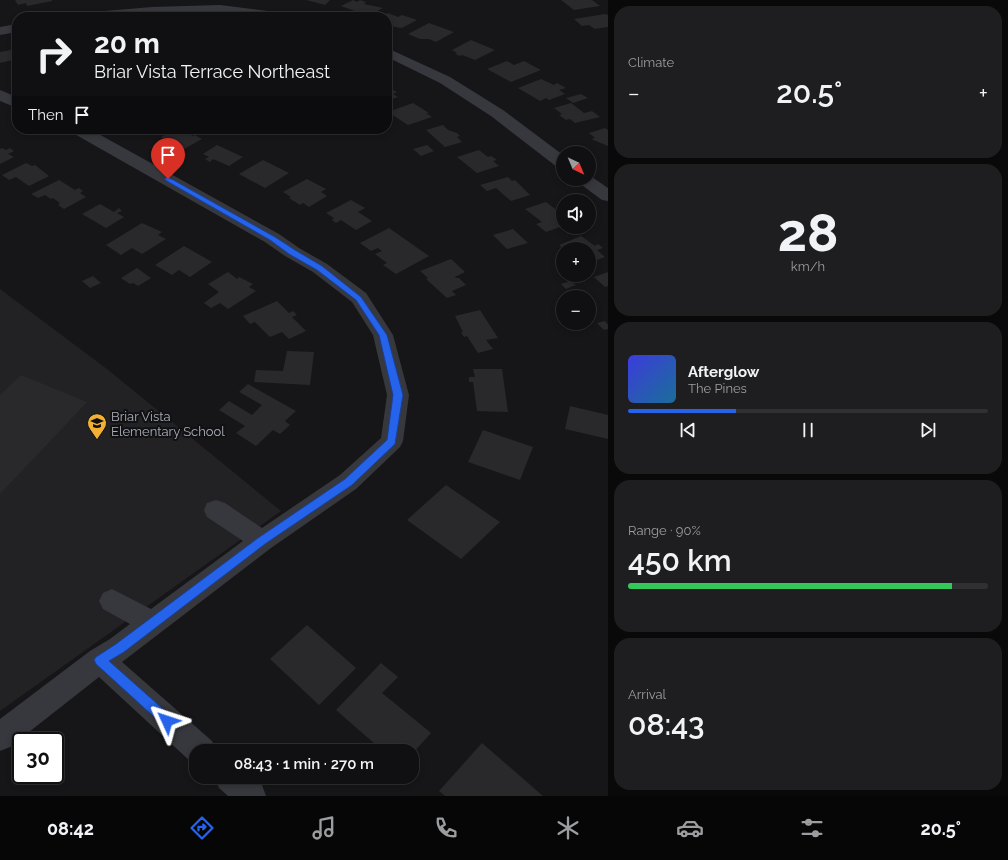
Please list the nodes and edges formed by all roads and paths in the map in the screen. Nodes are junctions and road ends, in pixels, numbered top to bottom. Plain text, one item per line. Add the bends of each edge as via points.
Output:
1 (140, 12) edge
2 (244, 12) edge
3 (12, 29) edge
4 (0, 31) edge
5 (392, 54) edge
6 (0, 95) edge
7 (12, 101) edge
8 (89, 134) edge
9 (556, 158) edge
10 (594, 186) edge
11 (608, 196) edge
12 (216, 510) dead end
13 (262, 541) junction
14 (112, 601) dead end
15 (153, 623) junction
16 (100, 660) junction
17 (0, 737) edge
18 (193, 744) edge
19 (238, 784) edge
20 (251, 796) edge

1 - 2 street via 220,9
3 - 4 street
5 - 9 street via 445,80 497,113
6 - 7 street
8 - 13 street via 320,268 359,298 383,335 398,395 392,441 348,482
10 - 11 street
12 - 13 street
13 - 15 street
14 - 15 street
15 - 16 street
16 - 17 street
16 - 18 street
19 - 20 street

